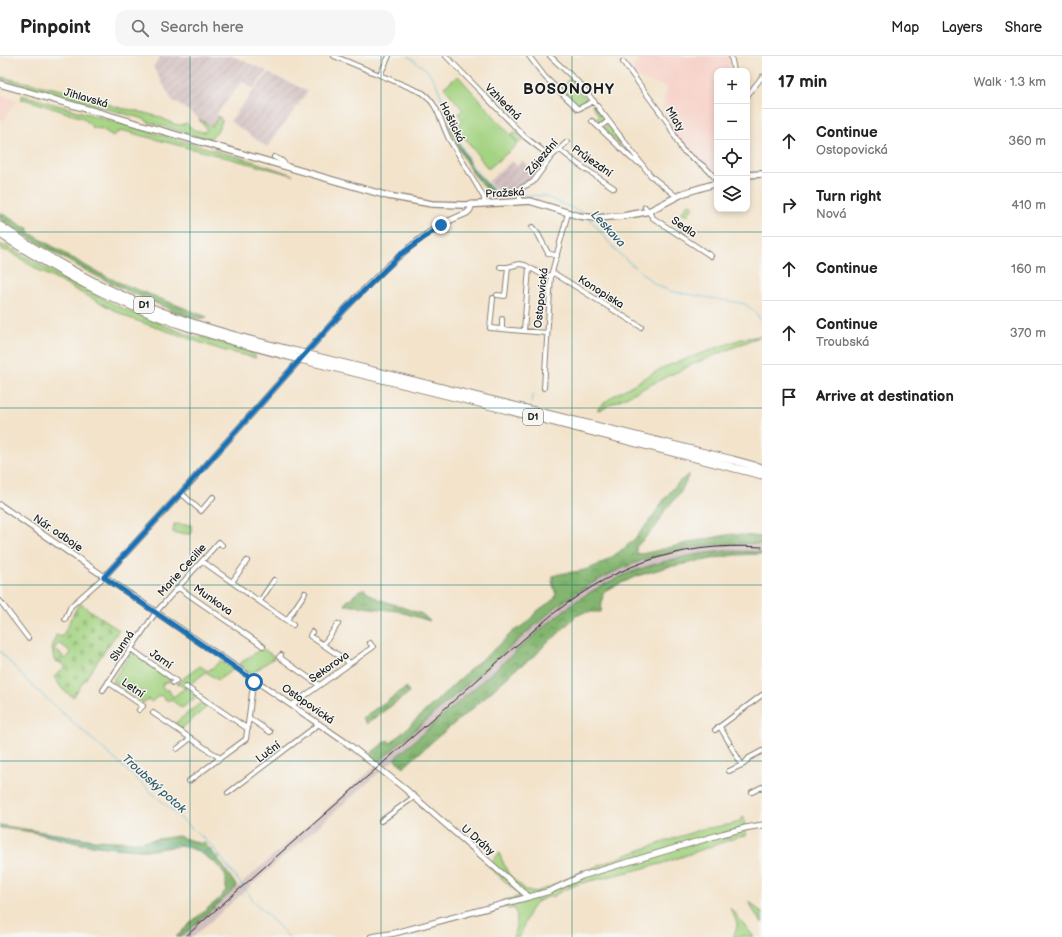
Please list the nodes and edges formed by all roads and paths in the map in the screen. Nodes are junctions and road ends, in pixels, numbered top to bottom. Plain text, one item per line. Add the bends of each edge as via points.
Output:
1 (334, 56) edge
2 (389, 56) edge
3 (446, 56) edge
4 (529, 56) edge
5 (550, 56) edge
6 (731, 56) edge
7 (623, 62) dead end
8 (733, 68) edge
9 (380, 75) junction
10 (762, 77) edge
11 (0, 84) edge
12 (750, 92) edge
13 (594, 101) junction
14 (592, 121) dead end
15 (608, 121) junction
16 (600, 127) junction
17 (167, 132) joint
18 (567, 142) dead end
19 (626, 144) junction
20 (621, 148) junction
21 (560, 149) junction
22 (551, 157) junction
23 (274, 158) dead end
24 (641, 164) junction
25 (289, 168) junction
26 (762, 174) edge
27 (750, 175) edge
28 (714, 177) edge
29 (714, 184) edge
30 (614, 188) dead end
31 (676, 196) junction
32 (520, 197) junction
33 (484, 203) junction
34 (472, 204) junction
35 (647, 209) junction
36 (568, 213) junction
37 (0, 226) edge
38 (532, 228) dead end
39 (0, 234) edge
40 (0, 239) edge
41 (557, 256) junction
42 (711, 256) dead end
43 (37, 257) junction
44 (500, 267) dead end
45 (508, 267) junction
46 (529, 268) junction
47 (552, 274) junction
48 (497, 295) dead end
49 (492, 298) dead end
50 (502, 319) dead end
51 (641, 327) dead end
52 (502, 329) junction
53 (524, 331) junction
54 (547, 333) junction
55 (302, 357) junction
56 (544, 388) dead end
57 (762, 468) edge
58 (762, 475) edge
59 (181, 493) junction
60 (213, 497) dead end
61 (0, 505) edge
62 (222, 545) dead end
63 (202, 561) junction
64 (247, 561) dead end
65 (104, 577) junction
66 (274, 580) dead end
67 (232, 582) junction
68 (179, 588) junction
69 (306, 593) dead end
70 (0, 600) edge
71 (260, 602) junction
72 (156, 612) junction
73 (65, 619) dead end
74 (287, 620) junction
75 (338, 624) dead end
76 (294, 625) dead end
77 (312, 632) dead end
78 (28, 638) dead end
79 (370, 643) dead end
80 (323, 645) junction
81 (263, 646) dead end
82 (131, 649) junction
83 (281, 655) dead end
84 (350, 663) junction
85 (255, 681) junction
86 (108, 682) junction
87 (176, 682) dead end
88 (319, 685) junction
89 (186, 687) dead end
90 (103, 690) dead end
91 (762, 695) edge
92 (292, 705) junction
93 (138, 710) dead end
94 (153, 713) dead end
95 (249, 718) junction
96 (319, 724) junction
97 (720, 727) junction
98 (248, 729) junction
99 (715, 730) dead end
100 (270, 732) dead end
101 (191, 738) junction
102 (177, 749) dead end
103 (762, 750) edge
104 (220, 758) junction
105 (742, 765) junction
106 (379, 769) joint
107 (729, 771) dead end
108 (189, 781) dead end
109 (762, 787) edge
110 (752, 792) dead end
111 (228, 793) dead end
112 (414, 797) junction
113 (381, 821) dead end
114 (762, 825) edge
115 (529, 897) junction
116 (371, 937) edge

1 - 9 street, Hoštická
2 - 9 street
3 - 22 street, Vzhledná via 525,137
4 - 13 street via 545,77 578,110
5 - 13 street
6 - 8 street
7 - 28 street, Mlaty via 668,123 682,150
9 - 33 street, Hoštická via 423,93 433,102 448,137 484,198
10 - 12 street
11 - 17 main road, Jihlavská
13 - 15 street
14 - 16 street
15 - 16 street
15 - 19 street
16 - 20 street
17 - 25 main road, Pražská
18 - 21 street, Zájezdní
19 - 20 street
19 - 24 street
20 - 24 street
21 - 22 street, Zájezdní
21 - 30 street, Průjezdní
22 - 32 street, Zájezdní via 533,182 520,190
23 - 25 street, Pražská
24 - 31 street via 651,176
25 - 34 main road, Pražská via 413,201 432,204
26 - 27 main road
29 - 31 main road, Pražská
31 - 35 main road, Pražská
32 - 33 main road, Pražská
32 - 36 main road, Pražská
33 - 34 main road, Pražská
34 - 55 street via 467,213 437,227 400,255 345,309
35 - 36 main road, Pražská via 623,216 595,218
35 - 42 street, Sedla via 653,218
36 - 41 street, Ostopovická
37 - 55 highway, D1 via 60,263 128,298 180,319
38 - 41 street via 548,253
39 - 43 highway, D1
40 - 43 highway
41 - 47 street, Ostopovická
43 - 55 highway, D1 via 103,293 152,314 207,334
44 - 45 street, Konopiska
45 - 46 street, Konopiska via 519,264
45 - 48 street via 505,296
46 - 47 street, Konopiska via 541,274
46 - 53 street
47 - 51 street, Konopiska
47 - 54 street, Ostopovická
49 - 52 street via 490,328
50 - 52 street
52 - 53 street
53 - 54 street
54 - 56 street, Ostopovická
55 - 57 highway, D1
55 - 58 highway, D1
55 - 59 street
59 - 60 street via 201,510
59 - 65 street
61 - 65 street, Nár. odboje
62 - 63 street, Marie Cecilie via 219,542
63 - 67 street
63 - 68 street, Marie Cecilie
64 - 67 street
65 - 72 street, Ostopovická
65 - 73 street via 71,606
66 - 71 street
67 - 71 street
68 - 72 street, Marie Cecilie
68 - 81 street, Munkova via 238,626
69 - 74 street
70 - 78 street
71 - 74 street
72 - 82 street, Slunná
72 - 85 street, Ostopovická
74 - 76 street
75 - 80 street
77 - 80 street via 310,636
79 - 84 street, Sekorova via 373,647
80 - 84 street
82 - 86 street, Slunná
82 - 87 street, Jarní
83 - 88 street via 280,657
84 - 88 street, Sekorova
85 - 92 street, Ostopovická
85 - 95 street
86 - 90 street, Slunná
86 - 93 street, Letní via 143,706
88 - 92 street, Sekorova
89 - 98 street
91 - 97 street
92 - 96 street, Ostopovická
94 - 101 street
95 - 98 street
95 - 100 street
96 - 106 street, Ostopovická
96 - 111 street, Luční
97 - 99 street
97 - 105 street
98 - 104 street via 246,740
101 - 102 street
101 - 104 street
103 - 105 street
104 - 108 street
105 - 107 street
106 - 112 street, U Dráhy
109 - 110 street
112 - 113 street
112 - 115 street, U Dráhy
114 - 115 street via 582,876 550,891
115 - 116 street via 395,933

